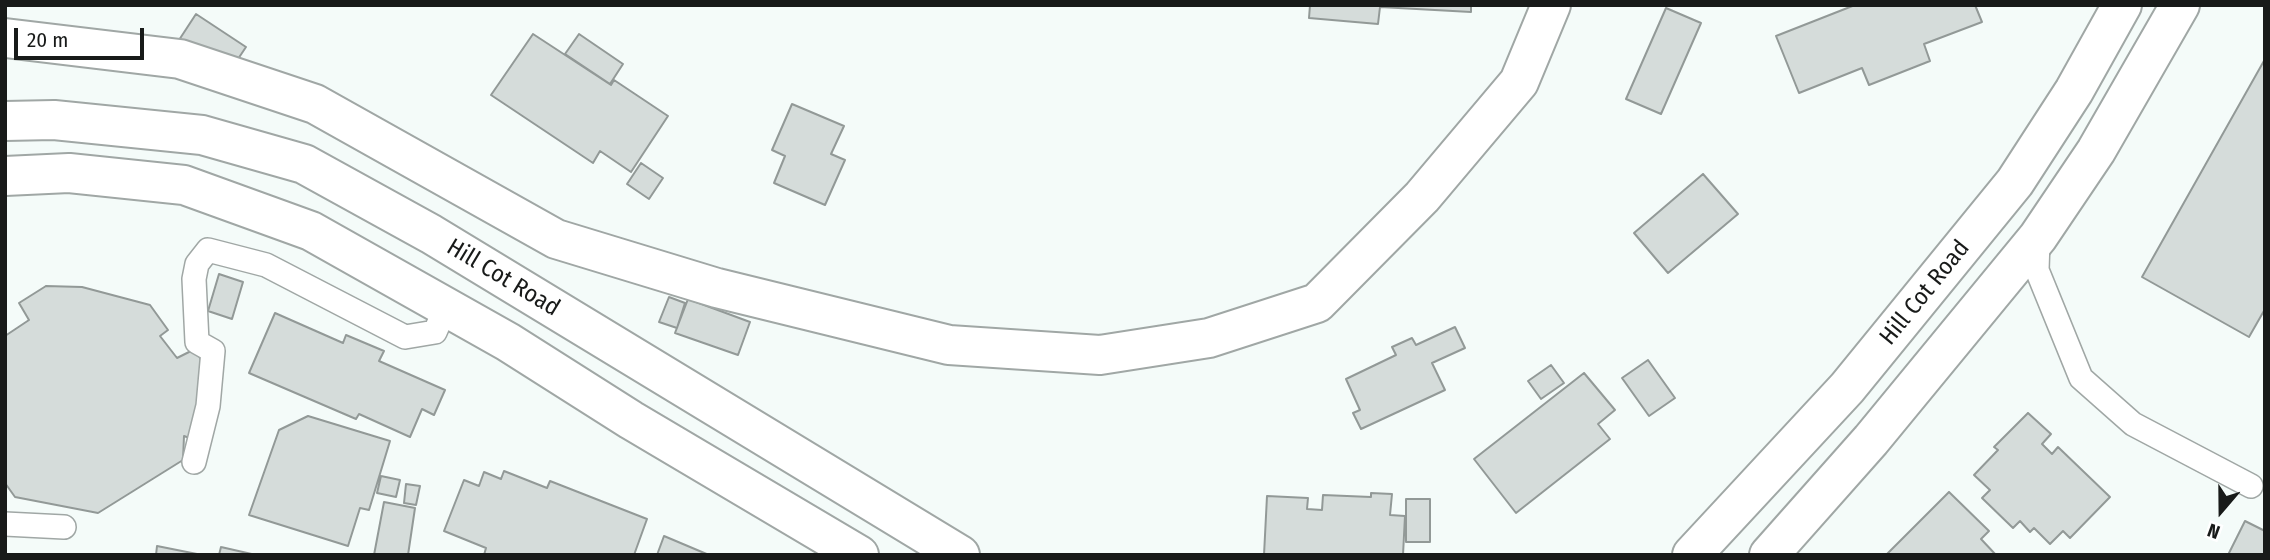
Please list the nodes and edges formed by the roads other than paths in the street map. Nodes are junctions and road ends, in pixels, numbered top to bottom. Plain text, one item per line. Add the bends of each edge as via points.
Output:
1 (1551, 5) edge
2 (2123, 5) edge
3 (2180, 5) edge
4 (5, 38) edge
5 (5, 121) edge
6 (5, 176) edge
7 (2038, 237) junction
8 (446, 307) junction
9 (194, 462) dead end
10 (2251, 486) dead end
11 (5, 524) edge
12 (64, 527) dead end
13 (859, 555) edge
14 (960, 555) edge
15 (1692, 555) edge
16 (1769, 555) edge

1 - 4 main road via 1519,82 1422,197 1317,303 1209,338 1100,355 949,345 717,289 556,239 315,104 180,59
2 - 15 main road, Hill Cot Road via 2015,182 1847,388
3 - 7 main road, Hill Cot Road via 2096,151
5 - 14 main road, Hill Cot Road via 54,120 202,135 304,164 431,234
6 - 8 main road via 69,173 184,185 311,231
7 - 10 lane via 2036,270 2081,378 2133,424
7 - 16 main road, Hill Cot Road
8 - 9 lane via 435,332 405,337 266,265 208,250 197,264 194,279 197,342 213,351 208,406
8 - 13 main road
11 - 12 lane

